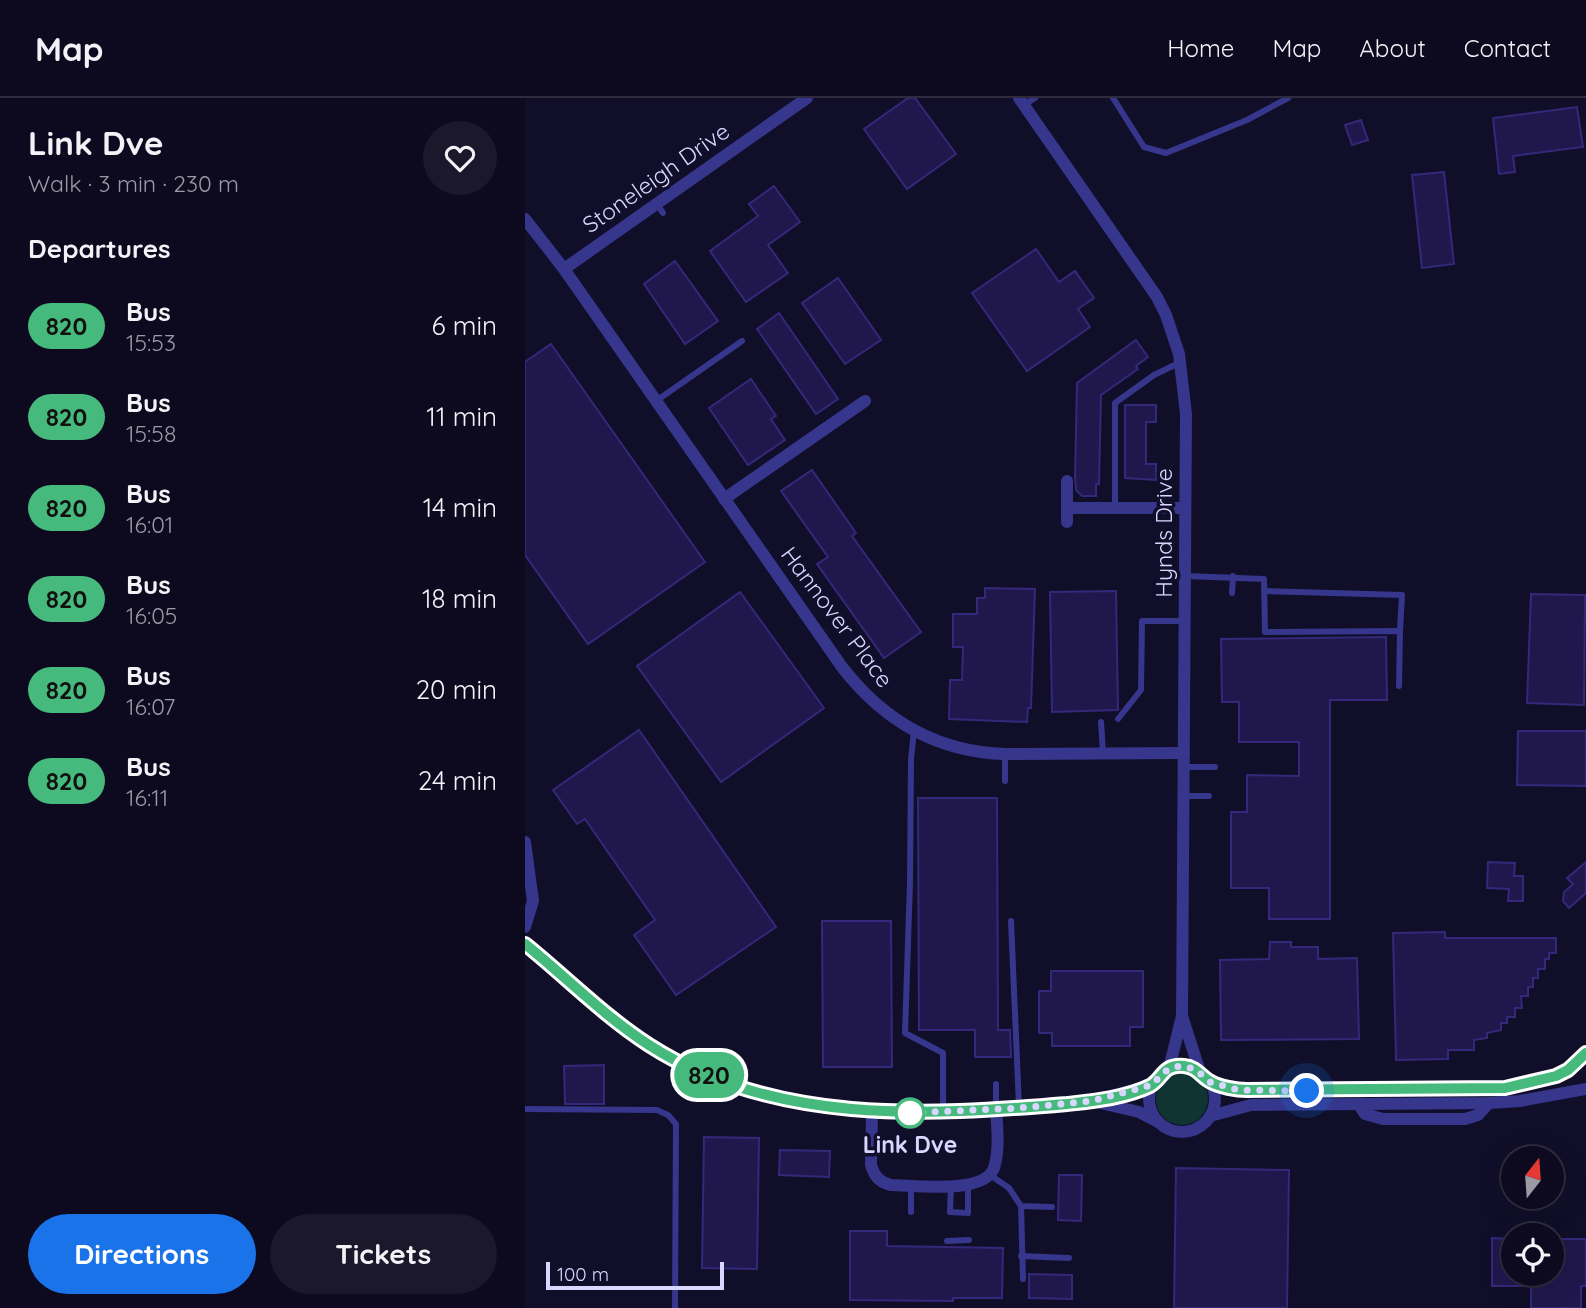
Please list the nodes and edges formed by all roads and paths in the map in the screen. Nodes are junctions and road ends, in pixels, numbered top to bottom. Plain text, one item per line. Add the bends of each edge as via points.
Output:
1 (807, 98) edge
2 (1113, 98) edge
3 (1288, 98) edge
4 (1026, 100) edge
5 (525, 219) edge
6 (563, 269) junction
7 (742, 341) dead end
8 (1181, 362) junction
9 (656, 401) junction
10 (865, 401) dead end
11 (1067, 481) dead end
12 (724, 499) junction
13 (1067, 508) junction
14 (1115, 508) junction
15 (1185, 508) junction
16 (1067, 522) dead end
17 (1185, 576) junction
18 (1233, 576) junction
19 (1264, 591) junction
20 (1233, 593) dead end
21 (1185, 621) junction
22 (1400, 631) junction
23 (1399, 686) dead end
24 (1118, 719) dead end
25 (1101, 722) dead end
26 (914, 732) junction
27 (1103, 753) junction
28 (1184, 753) junction
29 (1005, 754) junction
30 (1184, 767) junction
31 (1215, 767) dead end
32 (1005, 781) dead end
33 (1184, 796) junction
34 (1209, 796) dead end
35 (525, 842) edge
36 (1011, 921) dead end
37 (525, 927) edge
38 (525, 944) edge
39 (1182, 1016) junction
40 (1586, 1053) edge
41 (1169, 1069) junction
42 (1200, 1072) junction
43 (1210, 1082) junction
44 (996, 1084) dead end
45 (1152, 1085) junction
46 (1586, 1089) edge
47 (1092, 1101) junction
48 (996, 1108) junction
49 (1019, 1108) junction
50 (525, 1109) edge
51 (872, 1112) junction
52 (943, 1112) junction
53 (1210, 1116) junction
54 (1159, 1123) junction
55 (990, 1174) junction
56 (911, 1185) junction
57 (951, 1186) junction
58 (968, 1186) junction
59 (1021, 1206) junction
60 (1052, 1207) dead end
61 (911, 1212) dead end
62 (969, 1240) dead end
63 (947, 1241) dead end
64 (1021, 1256) junction
65 (1069, 1258) dead end
66 (1023, 1279) dead end
67 (675, 1308) edge

1 - 6 street, Stoneleigh Drive via 660,209
2 - 3 lane via 1144,147 1166,153
4 - 8 street, Hynds Drive via 1147,281 1166,316
5 - 6 street, Hannover Place
6 - 9 street, Hannover Place
7 - 9 lane
8 - 14 lane via 1115,403
8 - 15 street, Hynds Drive via 1186,414
9 - 12 street, Hannover Place
10 - 12 street
11 - 13 street
12 - 26 street, Hannover Place via 852,679 879,707
13 - 14 street
13 - 16 street
14 - 15 street
15 - 17 street, Hynds Drive
17 - 18 lane
17 - 21 street, Hynds Drive
18 - 19 lane via 1264,579
18 - 20 lane
19 - 22 lane via 1402,596
19 - 22 lane via 1265,632
21 - 24 lane via 1142,621 1141,690
21 - 28 street, Hynds Drive
22 - 23 lane
25 - 27 lane
26 - 29 street, Hannover Place via 962,749
26 - 52 lane via 905,1033 943,1052
27 - 28 street, Hannover Place
27 - 29 street, Hannover Place
28 - 30 street, Hynds Drive
29 - 32 lane
30 - 31 lane
30 - 33 street, Hynds Drive
33 - 34 lane
33 - 39 street, Hynds Drive
35 - 37 street via 533,901
36 - 49 lane
38 - 51 street via 633,1034 684,1064 769,1095
39 - 41 street, Hynds Drive
39 - 42 street, Hynds Drive
40 - 43 street via 1556,1076 1495,1089 1247,1090
41 - 42 street via 1185,1066
41 - 45 street
42 - 43 street
43 - 53 street via 1215,1102
44 - 48 lane
45 - 47 street
45 - 54 street via 1149,1103
46 - 53 street via 1489,1103 1251,1105
47 - 49 street
47 - 54 street via 1139,1112
48 - 49 street
48 - 52 street
48 - 55 street via 997,1147
50 - 67 lane via 657,1110 676,1124
51 - 52 street
51 - 56 street via 873,1172 886,1184
53 - 54 street via 1186,1132
55 - 58 street
55 - 59 lane via 1009,1188
56 - 57 street
56 - 61 lane
57 - 58 street
57 - 58 lane via 950,1212 968,1213
59 - 60 lane
59 - 64 lane
62 - 63 lane
64 - 65 lane
64 - 66 lane

